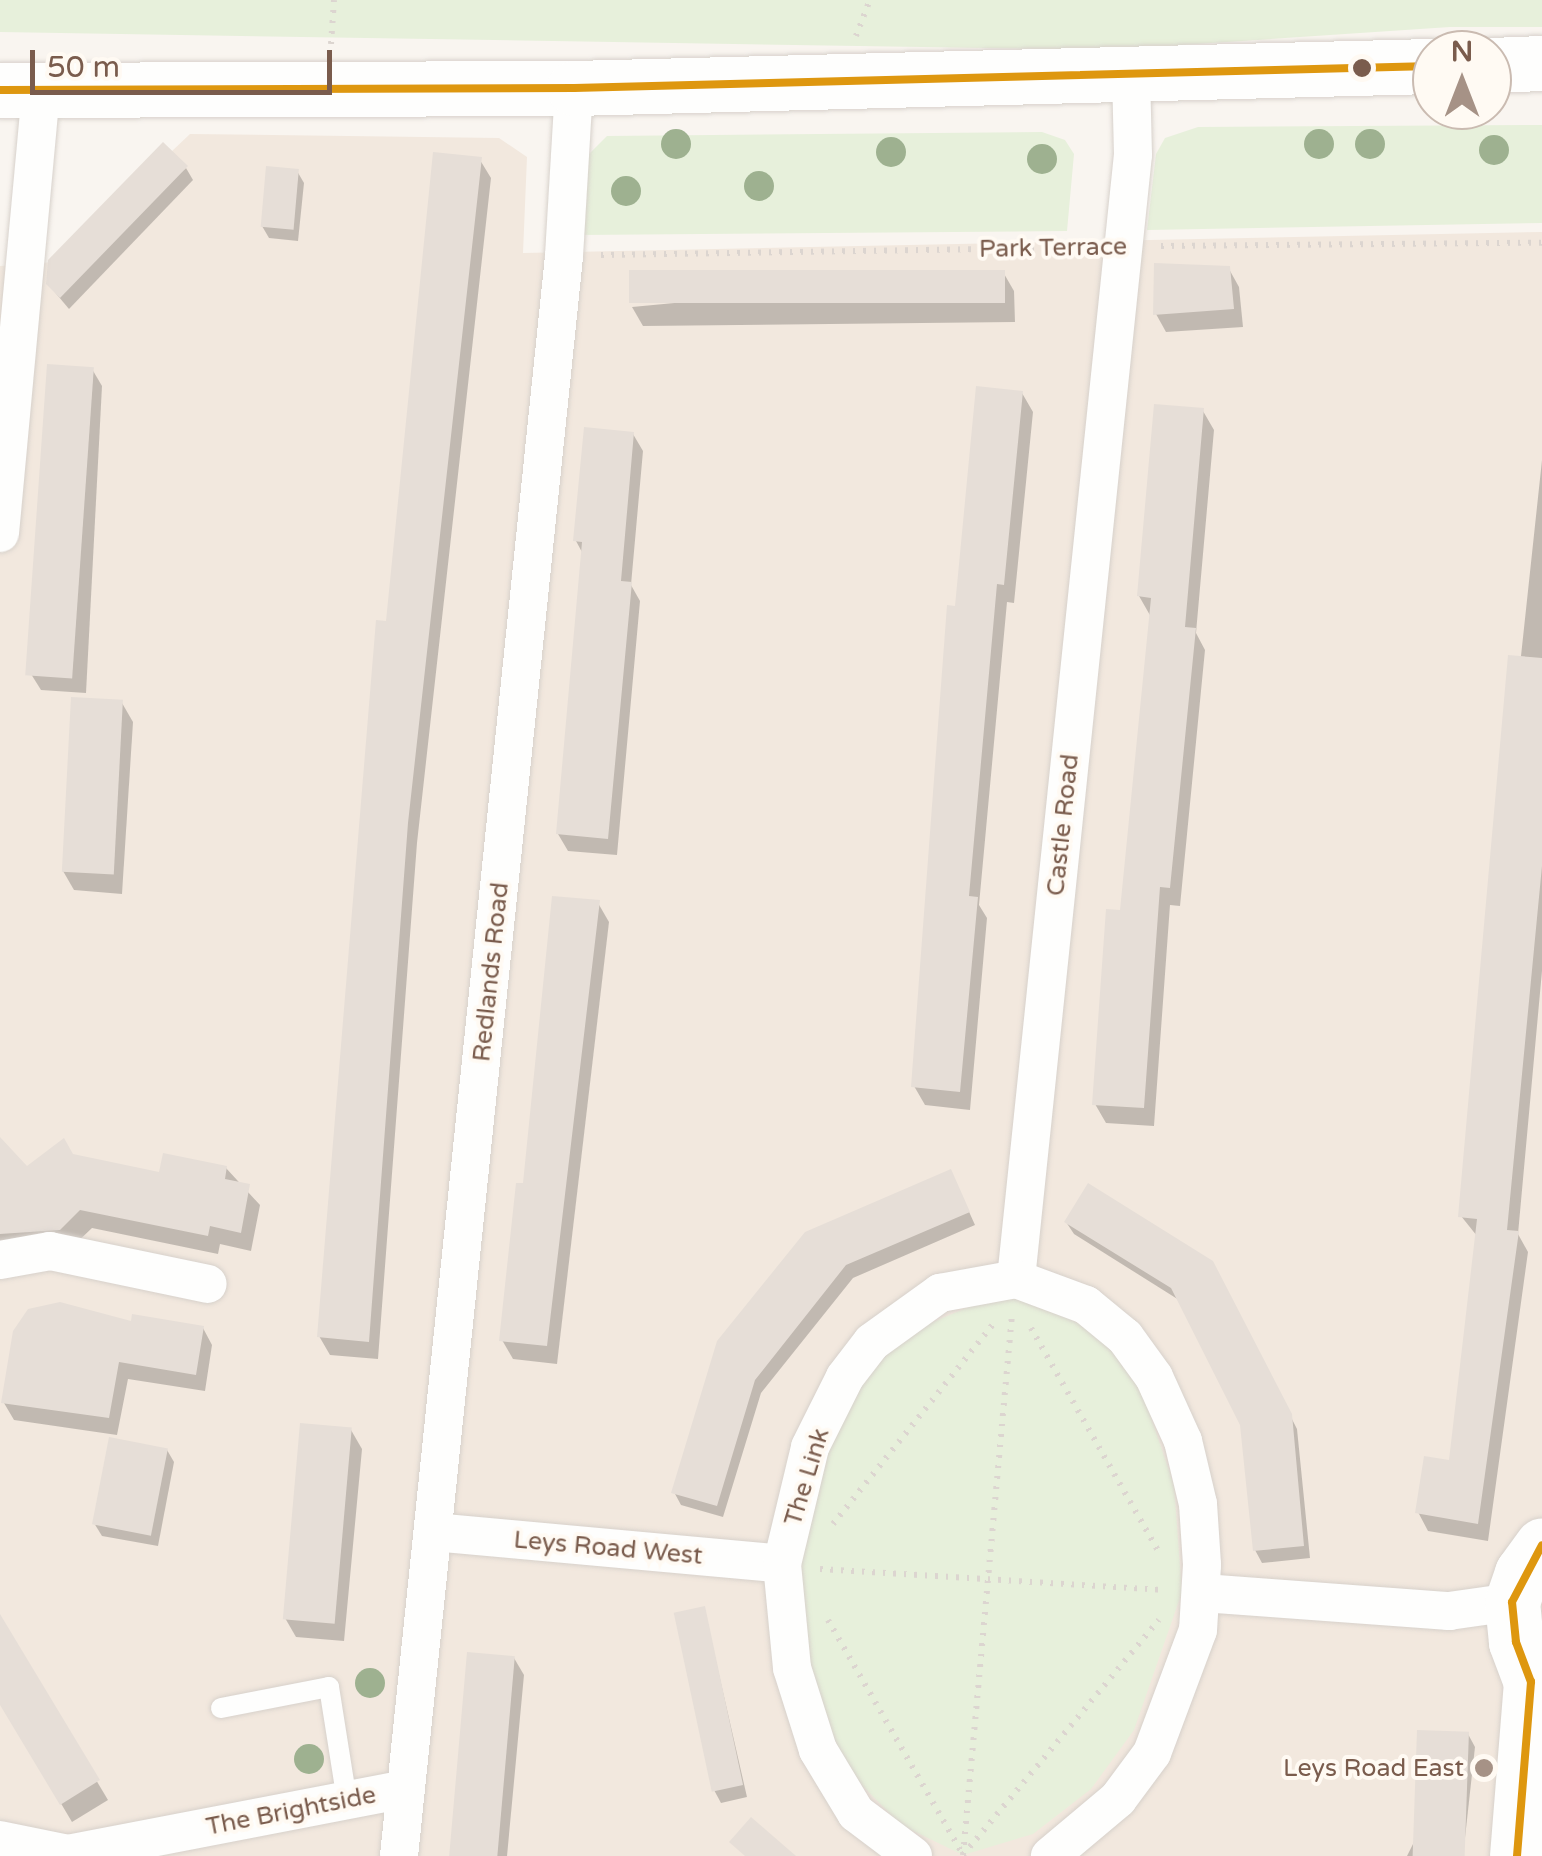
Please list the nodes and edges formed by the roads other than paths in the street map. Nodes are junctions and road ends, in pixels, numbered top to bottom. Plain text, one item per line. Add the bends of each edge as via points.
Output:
1 (1512, 64) edge
2 (1542, 64) edge
3 (1412, 66) edge
4 (1130, 72) junction
5 (574, 88) junction
6 (20, 91) edge
7 (0, 533) edge
8 (0, 1260) edge
9 (208, 1284) dead end
10 (1015, 1288) junction
11 (433, 1532) junction
12 (1542, 1545) edge
13 (800, 1566) junction
14 (1181, 1592) junction
15 (1512, 1602) junction
16 (221, 1708) dead end
17 (405, 1789) junction
18 (347, 1800) junction
19 (0, 1840) edge
20 (399, 1856) edge
21 (913, 1856) edge
22 (1050, 1856) edge
23 (1517, 1856) edge

1 - 2 street
3 - 4 street
4 - 5 street
4 - 10 street, Castle Road via 1133,155
5 - 6 street
5 - 11 street, Redlands Road via 564,256
6 - 7 street
8 - 9 street via 50,1252
10 - 13 street, The Link via 940,1293 872,1342 845,1378 810,1448
10 - 14 street via 1086,1305 1125,1337 1154,1377 1182,1441 1198,1504
11 - 13 street, Leys Road West
11 - 17 street, Redlands Road
12 - 15 street
13 - 21 street, The Link via 792,1668 818,1750 856,1813
14 - 15 street via 1450,1610
14 - 22 street via 1177,1700 1152,1754 1118,1798
15 - 23 street via 1516,1642 1531,1682
16 - 18 lane via 328,1687
17 - 18 street, The Brightside
17 - 20 street, Redlands Road
18 - 19 street, The Brightside via 68,1854

